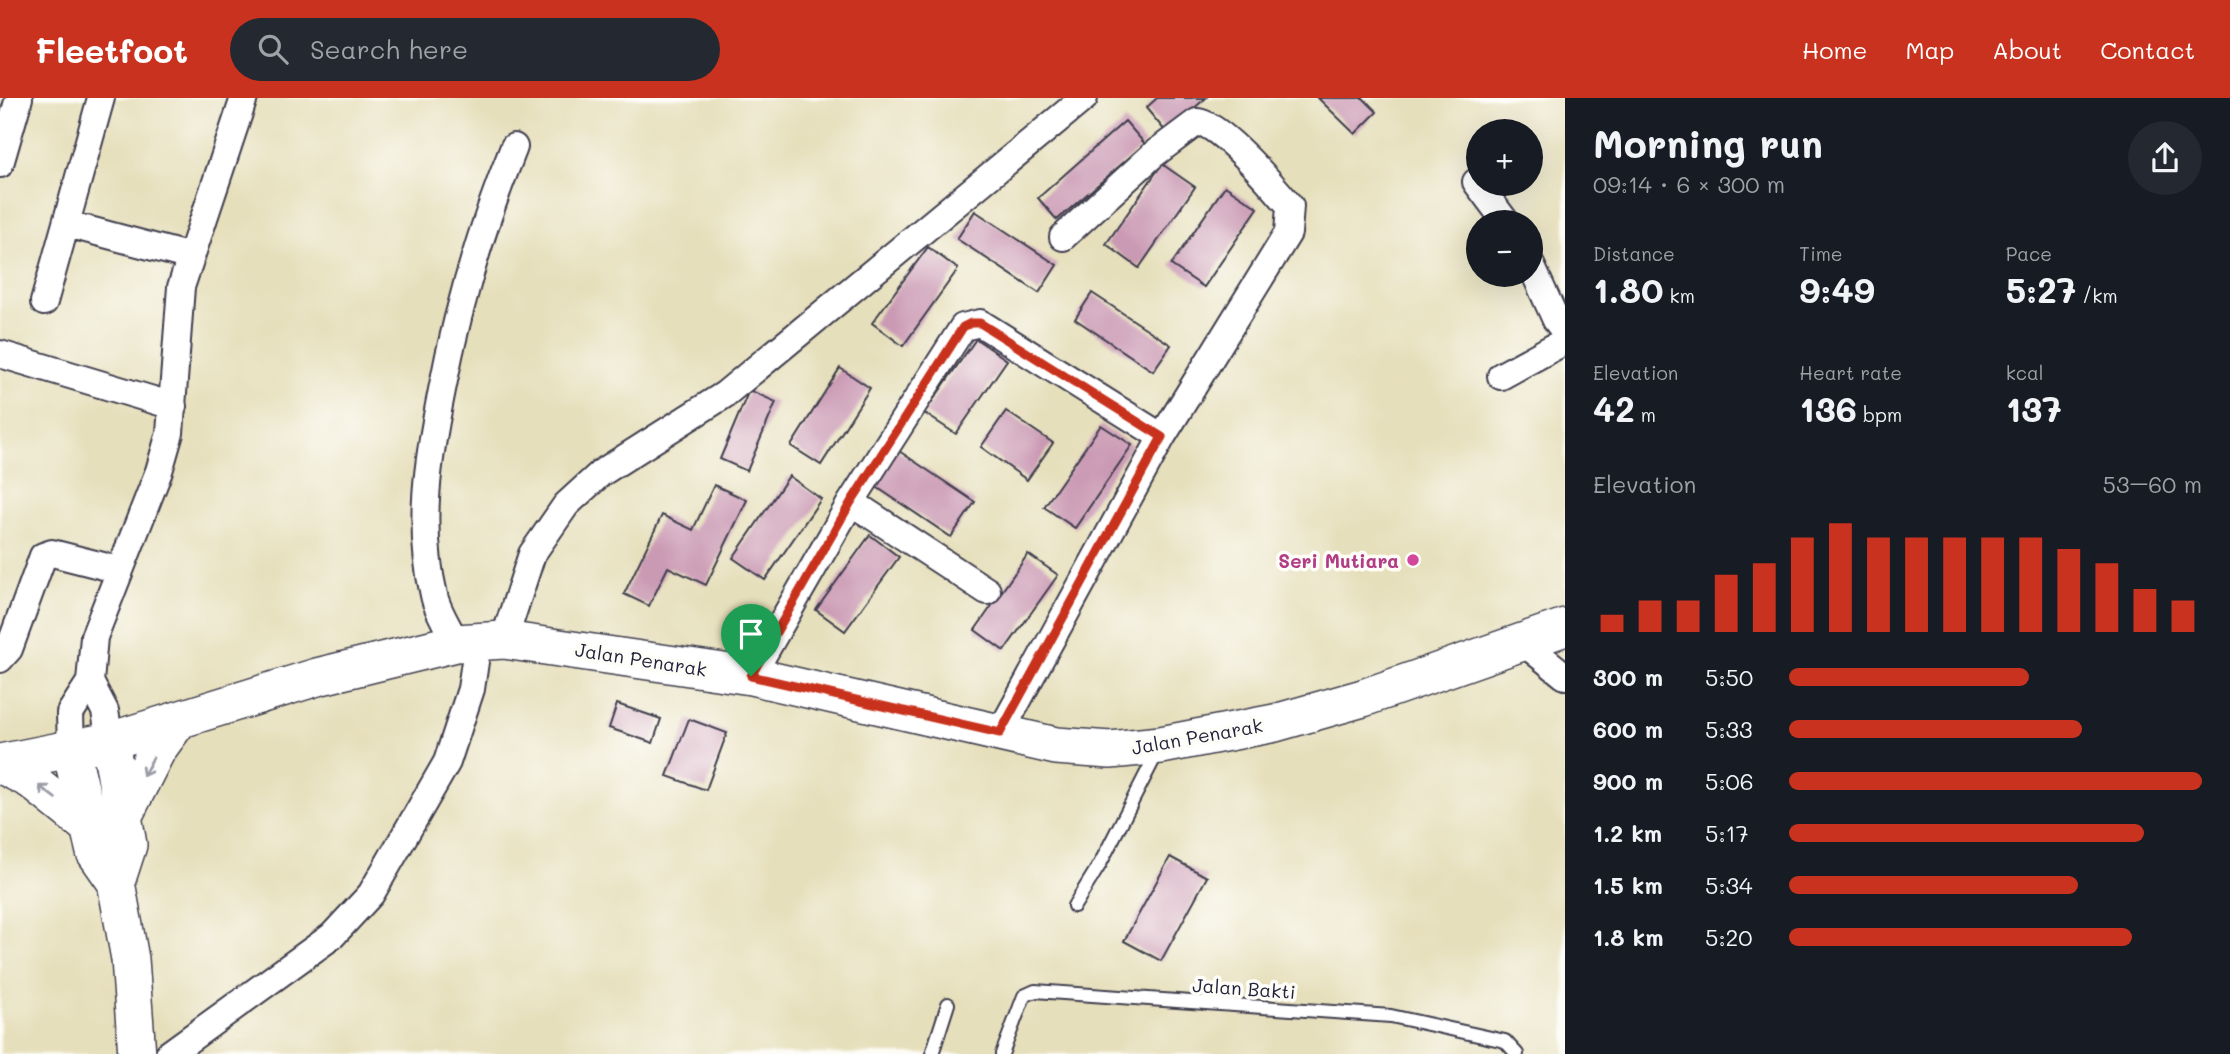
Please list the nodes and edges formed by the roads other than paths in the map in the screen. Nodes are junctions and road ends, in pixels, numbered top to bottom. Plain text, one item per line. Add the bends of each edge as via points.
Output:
1 (19, 98) edge
2 (102, 98) edge
3 (244, 98) edge
4 (1084, 98) edge
5 (514, 146) dead end
6 (0, 164) edge
7 (67, 224) junction
8 (1063, 237) dead end
9 (191, 257) junction
10 (1542, 287) edge
11 (44, 302) dead end
12 (1565, 332) edge
13 (1565, 341) edge
14 (0, 354) edge
15 (1501, 376) dead end
16 (173, 406) junction
17 (1162, 437) junction
18 (851, 502) junction
19 (119, 570) junction
20 (987, 591) dead end
21 (1565, 626) edge
22 (480, 641) junction
23 (1523, 642) junction
24 (0, 659) edge
25 (751, 676) junction
26 (1565, 677) edge
27 (90, 682) junction
28 (178, 720) junction
29 (1000, 733) junction
30 (110, 741) junction
31 (1161, 745) junction
32 (71, 750) junction
33 (0, 763) edge
34 (106, 822) junction
35 (1074, 906) dead end
36 (948, 1004) dead end
37 (137, 1054) edge
38 (169, 1054) edge
39 (932, 1054) edge
40 (1002, 1054) edge
41 (1517, 1054) edge

1 - 6 street
2 - 7 street
3 - 9 street
4 - 22 street via 724,395 601,472 566,505
5 - 22 street via 474,254 426,470 424,543 434,598
7 - 9 street
7 - 11 street
8 - 17 street via 1197,122 1210,125 1290,206 1288,233
9 - 16 street via 181,287
10 - 12 street
13 - 15 street
14 - 16 street
16 - 19 street via 159,471
17 - 18 street via 980,323 971,323 963,327
17 - 29 street
18 - 20 street
18 - 25 street
19 - 24 street via 52,553 43,556 9,649
19 - 27 street via 94,637
21 - 23 street, Jalan Penarak
22 - 25 street, Jalan Penarak
22 - 28 street, Jalan Penarak via 317,677
22 - 38 street via 471,689 446,762 371,894 332,936
23 - 26 street
23 - 31 street, Jalan Penarak via 1363,698 1275,723
25 - 29 street, Jalan Penarak
27 - 30 street via 105,712
27 - 32 street via 70,713
28 - 30 street, Jalan Penarak
28 -> 34 street
29 - 31 street, Jalan Penarak via 1069,747 1110,750
30 - 32 street, Jalan Penarak
30 - 34 street
31 - 35 lane
32 - 33 street, Jalan Penarak
32 - 34 street
34 -> 33 street
34 - 37 street via 95,852 116,883 130,959
36 - 39 lane
40 - 41 lane, Jalan Bakti via 1024,996 1035,991 1391,1016 1505,1041

